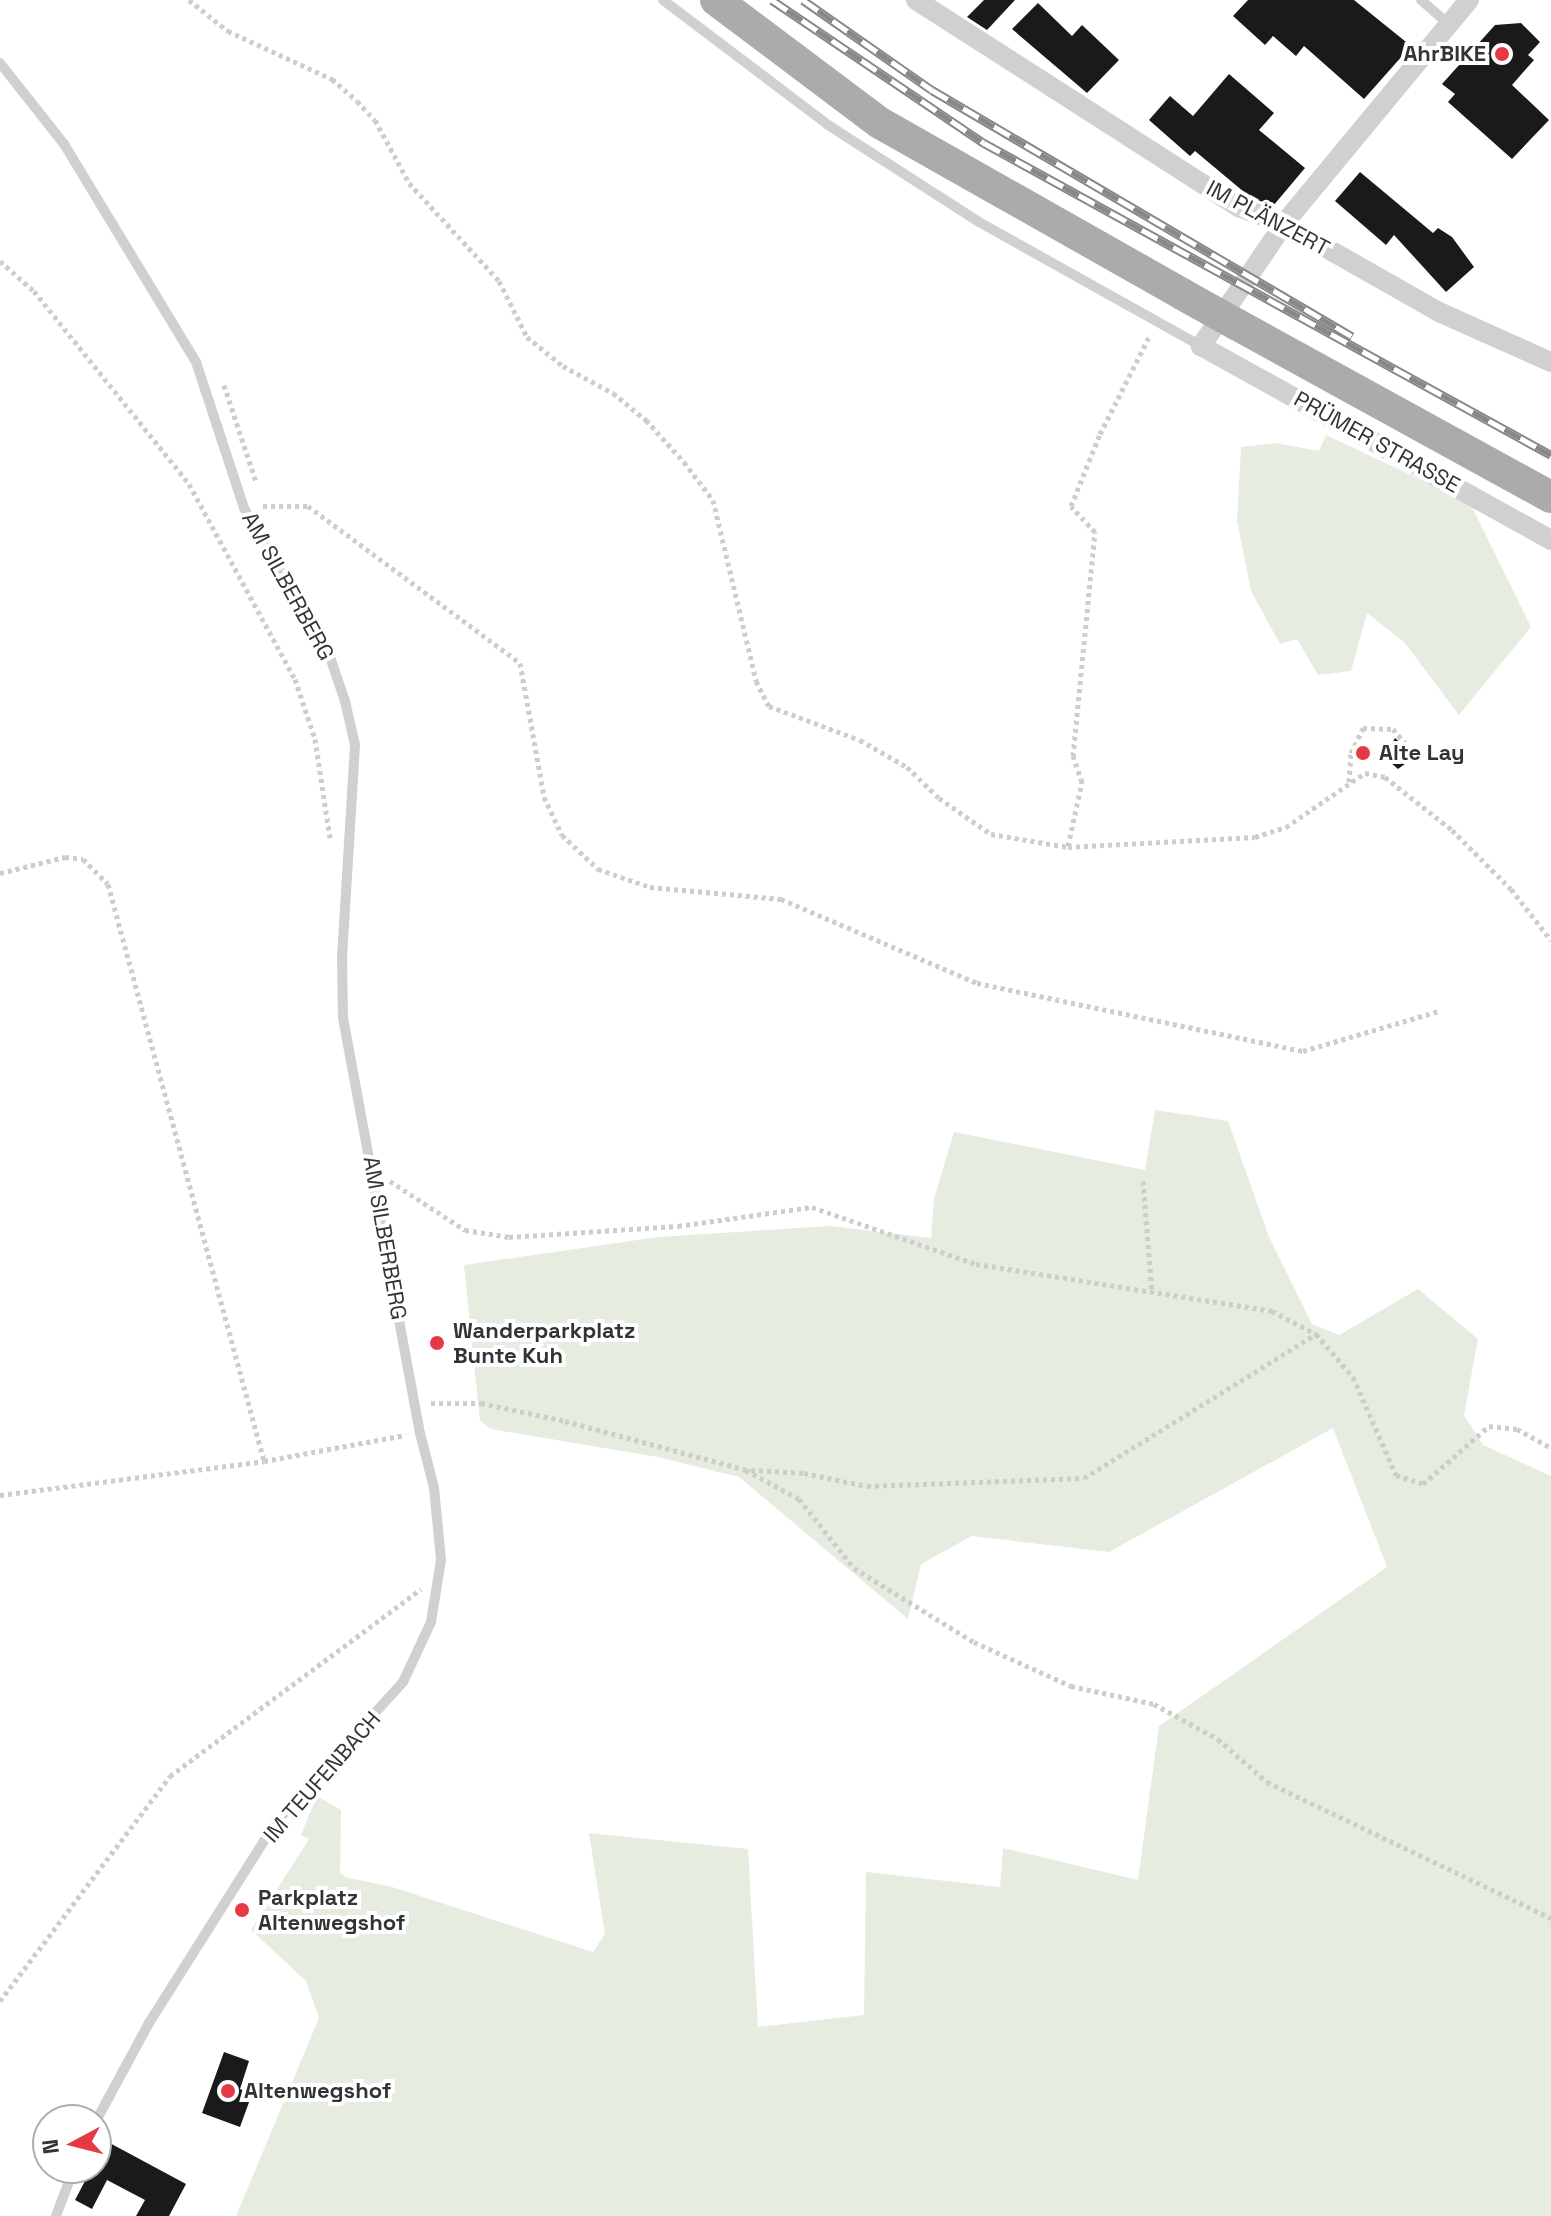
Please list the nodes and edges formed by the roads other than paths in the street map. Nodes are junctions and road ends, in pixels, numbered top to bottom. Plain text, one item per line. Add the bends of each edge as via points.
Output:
1 (663, 0) edge
2 (716, 0) edge
3 (916, 0) edge
4 (1421, 0) edge
5 (1469, 0) edge
6 (1449, 24) junction
7 (0, 63) edge
8 (1284, 224) junction
9 (1201, 346) junction
10 (1551, 362) edge
11 (1551, 497) edge
12 (1551, 540) edge
13 (414, 1405) joint
14 (105, 2104) edge
15 (68, 2184) edge
16 (56, 2216) edge

1 - 9 lane via 828,125 979,222
2 - 11 main road, bridge via 880,123
3 - 8 street, IM PLÄNZERT via 1239,207
4 - 6 lane
5 - 6 street
6 - 8 street
7 - 13 lane, AM SILBERBERG via 64,144 196,362 244,508 330,657 355,745 343,1018
8 - 9 street
8 - 10 street, IM PLÄNZERT via 1439,312
9 - 12 street, PRÜMER STRASSE
13 - 14 lane, IM TEUFENBACH via 434,1488 441,1582 431,1622 403,1682 276,1822 149,2023
15 - 16 lane

